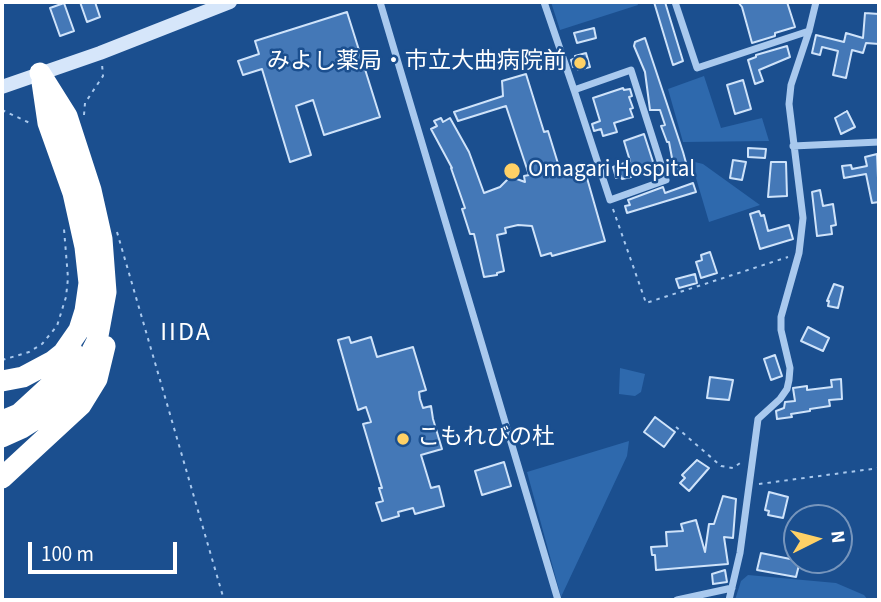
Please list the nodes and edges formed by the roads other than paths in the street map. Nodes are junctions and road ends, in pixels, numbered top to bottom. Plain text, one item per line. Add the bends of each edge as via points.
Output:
1 (230, 2) edge
2 (380, 2) edge
3 (544, 2) edge
4 (676, 2) edge
5 (816, 2) edge
6 (809, 31) junction
7 (40, 73) junction
8 (2, 87) edge
9 (574, 90) junction
10 (879, 142) edge
11 (793, 146) junction
12 (106, 292) junction
13 (79, 330) junction
14 (2, 381) edge
15 (2, 421) edge
16 (2, 437) edge
17 (2, 478) edge
18 (732, 587) junction
19 (558, 600) edge
20 (677, 600) edge
21 (729, 600) edge

1 - 7 street
2 - 19 street
3 - 9 street
4 - 6 street via 697,68
5 - 6 street
6 - 11 street via 791,85
7 - 8 street
7 - 12 highway via 67,116 91,190 102,239
7 - 13 highway via 48,123 73,193 85,247 89,283
9 - 9 street via 631,70 666,180 610,200
10 - 11 street
11 - 18 street via 803,218 799,253 780,317 789,380 780,399 758,419
12 - 16 highway via 97,341 78,378 44,414
12 - 17 highway via 105,350 97,379 81,405
13 - 14 highway via 53,361 23,377
13 - 15 highway via 56,380 19,414
18 - 20 street
18 - 21 street

